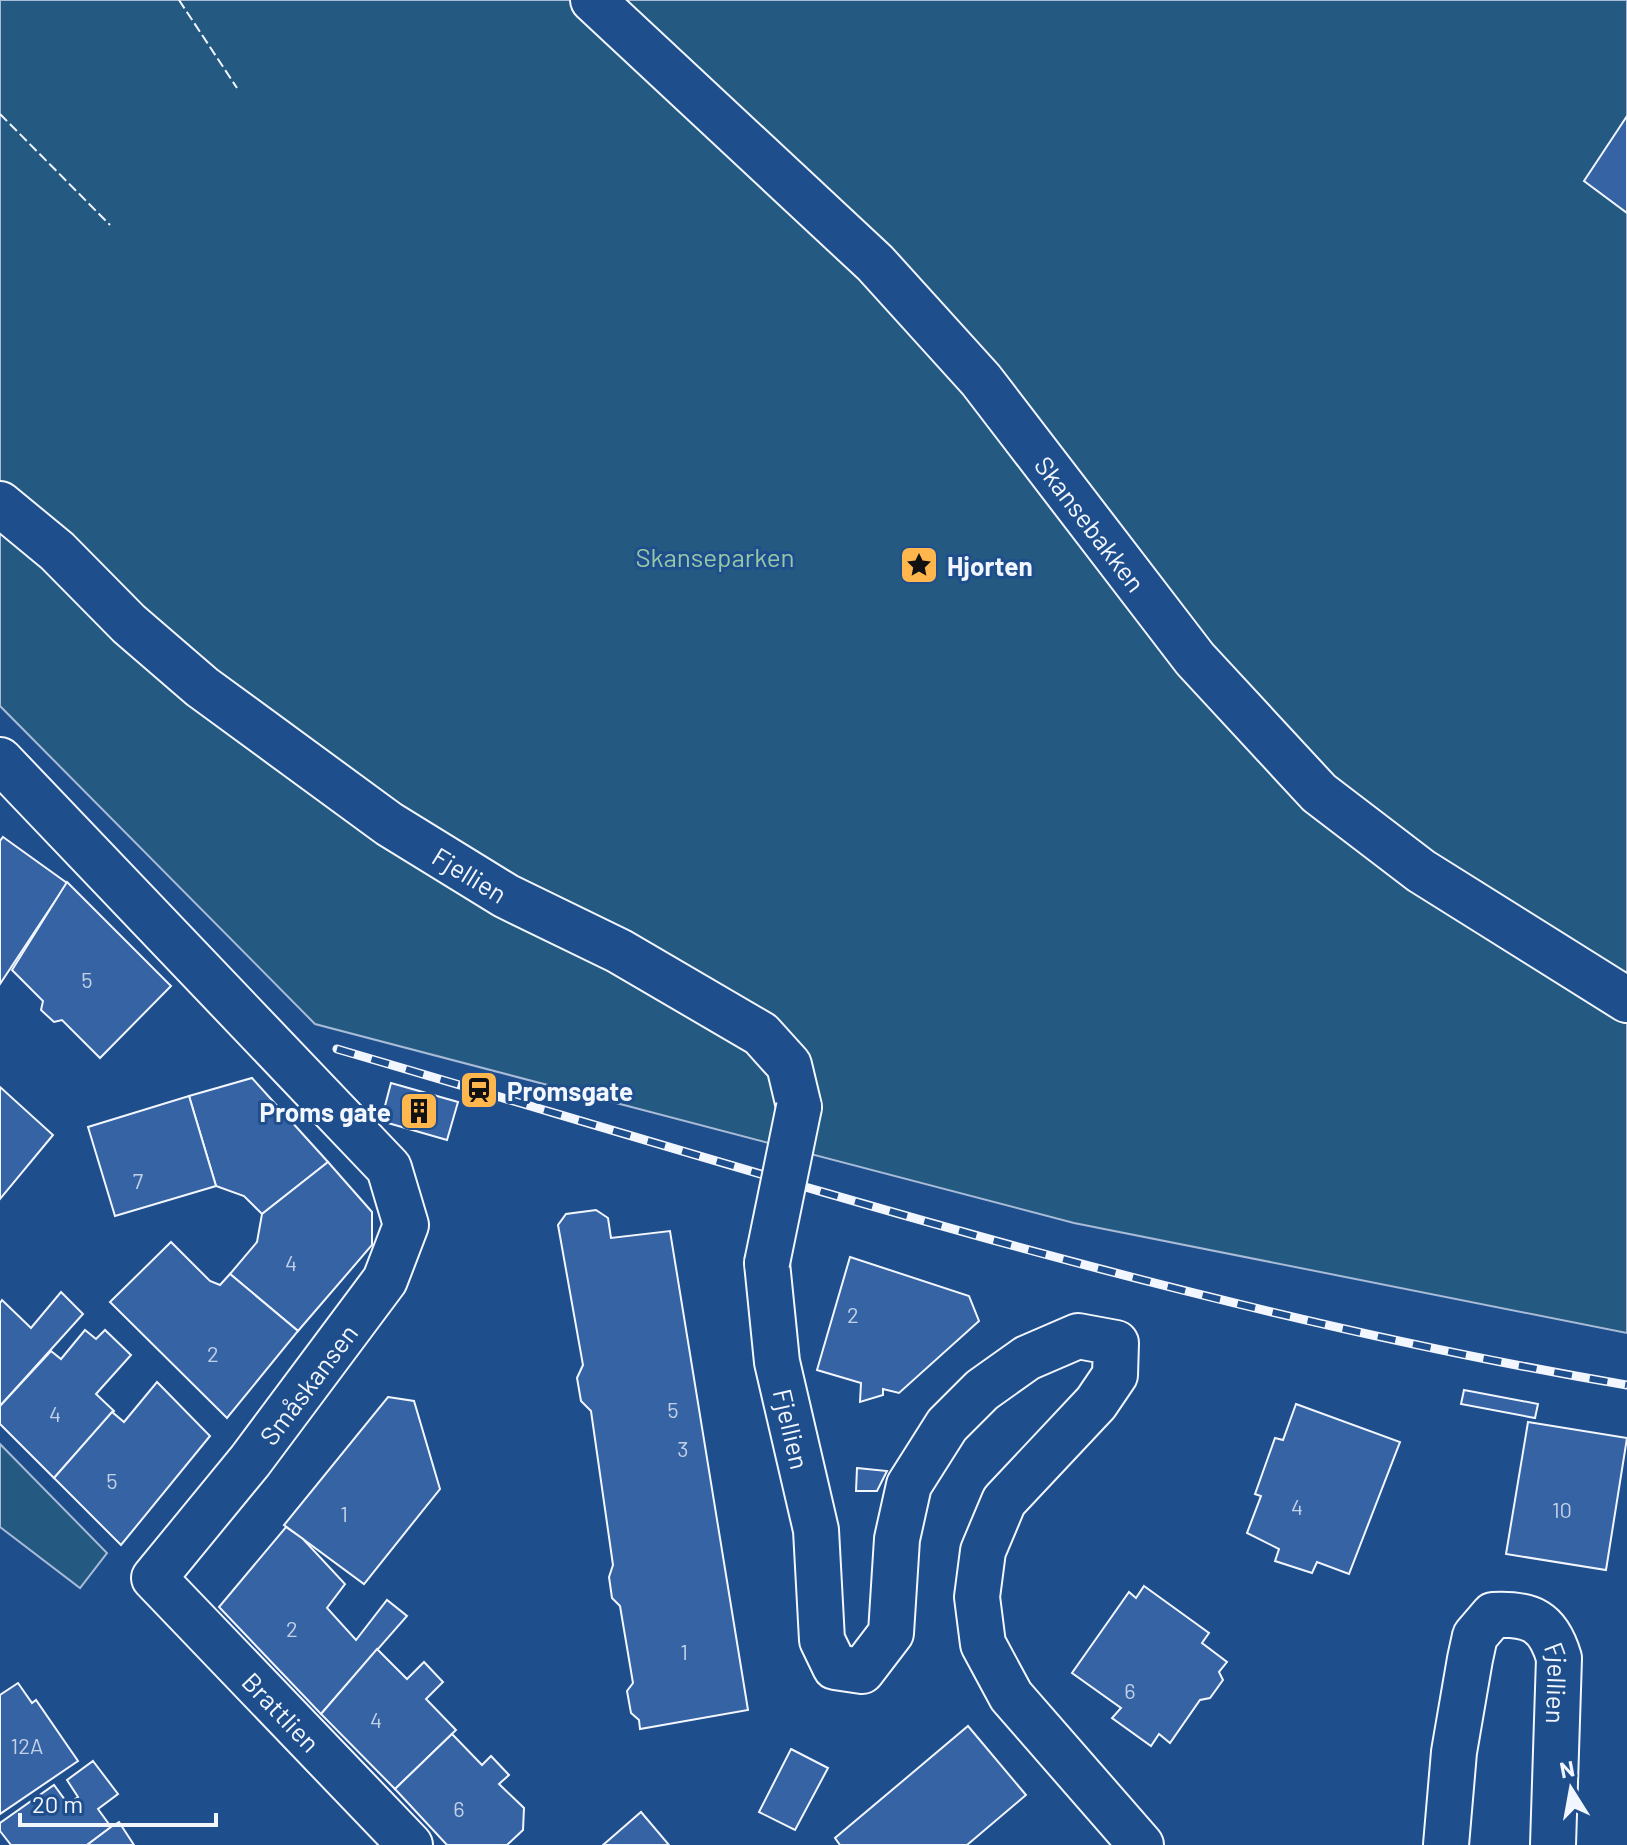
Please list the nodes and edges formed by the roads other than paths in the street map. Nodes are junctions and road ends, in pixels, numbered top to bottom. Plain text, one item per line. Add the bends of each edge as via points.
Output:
1 (593, 0) edge
2 (0, 504) edge
3 (0, 760) edge
4 (1627, 1000) edge
5 (154, 1578) joint
6 (410, 1845) edge
7 (1141, 1845) edge
8 (1446, 1845) edge
9 (1553, 1845) edge

1 - 4 street, Skansebakken via 875,263 981,380 1195,659 1319,793 1421,871
2 - 7 street, Fjellien, bridge via 202,687 389,824 506,896 619,951 761,1034 789,1065 799,1107 767,1263 777,1362 816,1530 822,1640 835,1667 862,1671 891,1633 897,1539 909,1485 947,1425 982,1390 1027,1358 1078,1336 1116,1343 1115,1375 1096,1403 1004,1501 983,1551 977,1597 983,1644 1011,1696
3 - 5 street, Småskansen via 389,1168 406,1225 385,1280 250,1461
5 - 6 street, Brattlien
8 - 9 street, Fjellien via 1454,1752 1475,1636 1493,1615 1518,1614 1542,1625 1559,1658

